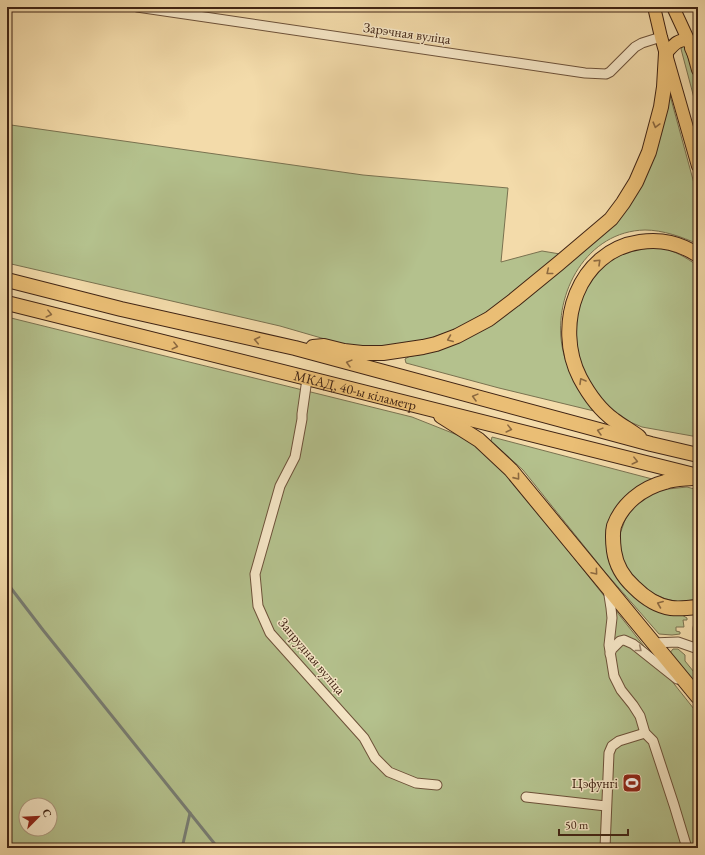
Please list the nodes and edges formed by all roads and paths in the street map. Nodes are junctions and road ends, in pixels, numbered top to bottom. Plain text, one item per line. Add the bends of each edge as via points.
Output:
1 (137, 7) edge
2 (654, 7) edge
3 (673, 7) edge
4 (661, 37) junction
5 (693, 50) edge
6 (666, 53) junction
7 (698, 70) edge
8 (698, 166) edge
9 (698, 255) edge
10 (11, 281) edge
11 (9, 304) edge
12 (295, 348) junction
13 (307, 379) junction
14 (431, 410) junction
15 (651, 444) junction
16 (698, 455) edge
17 (698, 477) edge
18 (608, 587) junction
19 (698, 607) edge
20 (698, 628) edge
21 (698, 637) edge
22 (652, 643) junction
23 (698, 649) edge
24 (610, 654) junction
25 (695, 694) edge
26 (645, 733) junction
27 (437, 785) dead end
28 (526, 798) dead end
29 (606, 806) junction
30 (605, 848) edge
31 (687, 848) edge

1 - 4 street, Зарэчная вуліца via 585,74 606,74 635,47
2 - 4 main road
3 - 5 main road
4 - 6 main road
5 - 6 main road via 680,40
5 - 7 main road
6 - 8 main road
6 -> 12 highway via 661,107 649,152 636,182 610,219 514,300 476,326 423,348 383,353 344,351 324,346
15 -> 9 highway via 613,420 590,394 580,377 570,343 569,324 575,296 600,260 623,246 663,241 676,244
12 -> 10 highway, МКАД, 40-ы кіламетр
11 -> 13 highway, МКАД, 40-ы кіламетр
15 -> 12 highway, МКАД, 40-ы кіламетр
13 - 14 highway, МКАД, 40-ы кіламетр
13 - 27 street, Запрудная вуліца via 295,457 280,486 255,574 258,606 270,633 364,738 375,758 389,772 416,783
14 -> 17 highway, МКАД, 40-ы кіламетр
14 -> 18 highway via 479,440 511,470
15 - 16 highway, МКАД, 40-ы кіламетр
19 -> 17 highway via 671,608 641,594 619,570 613,542 614,528 620,514 640,493 666,482
18 - 22 highway
18 - 24 street via 612,613
20 - 21 street
21 - 23 street
22 - 23 street via 678,642
22 - 25 highway
24 -> 25 street via 620,641 633,644
24 - 26 street via 614,676 640,716
26 - 29 street via 619,741 612,746 609,752
26 - 31 street via 653,741
28 - 29 street
29 - 30 street

